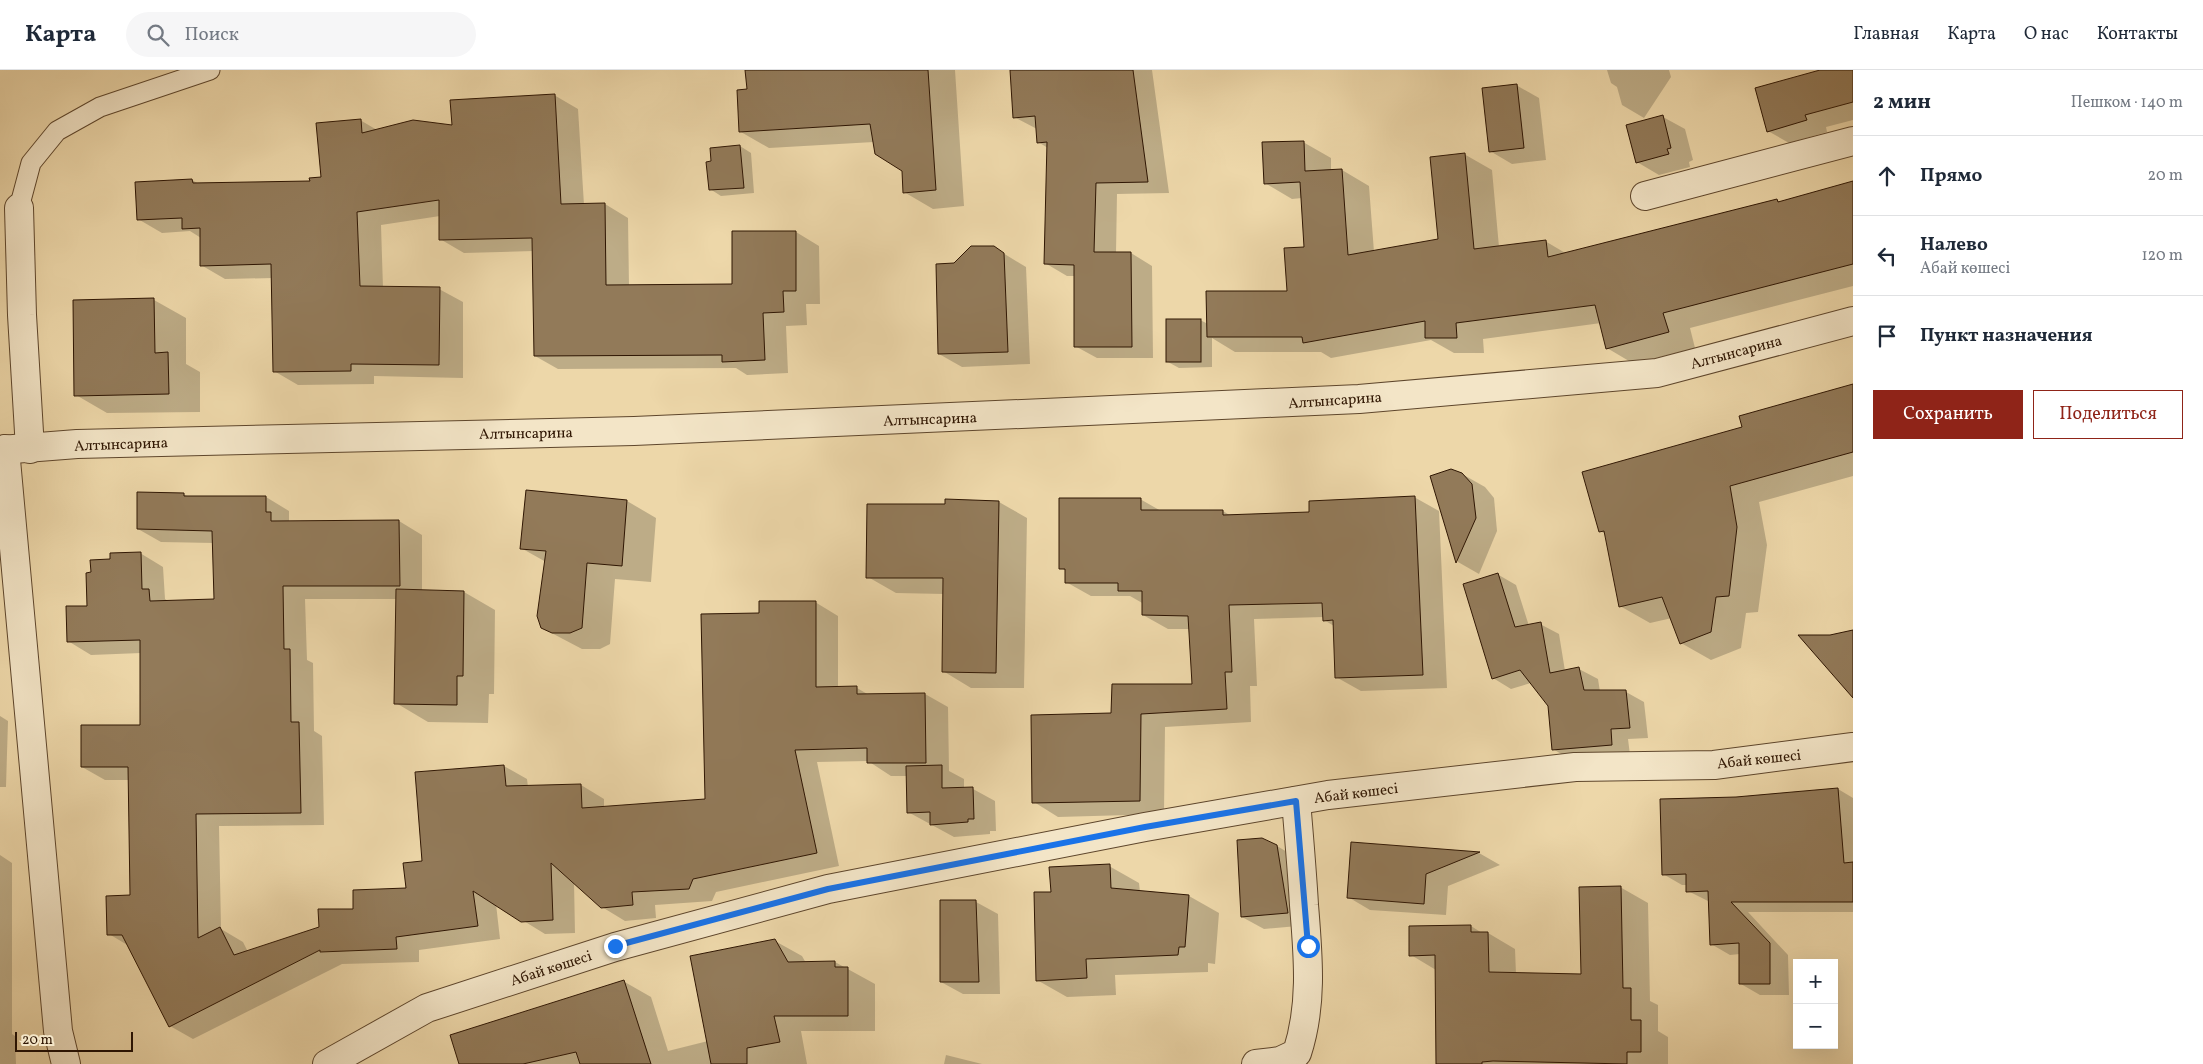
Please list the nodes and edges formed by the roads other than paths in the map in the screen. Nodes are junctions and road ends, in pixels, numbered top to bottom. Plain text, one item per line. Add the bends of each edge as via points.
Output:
1 (210, 70) edge
2 (1853, 141) edge
3 (1645, 196) dead end
4 (19, 208) joint
5 (1853, 321) edge
6 (12, 449) edge
7 (1853, 747) edge
8 (1296, 801) junction
9 (66, 1064) edge
10 (327, 1064) edge
11 (1256, 1064) edge

1 - 4 lane via 100,107 56,131 31,164
2 - 3 street
4 - 6 street via 22,315
5 - 6 street, Алтынсарина via 1657,373 1360,400 634,431 77,444
6 - 9 street via 58,1031
7 - 8 street, Абай көшесі via 1714,765 1575,767
8 - 10 street, Абай көшесі via 828,889 615,946 427,1008
8 - 11 street via 1308,946 1309,999 1305,1031 1297,1053 1280,1061

